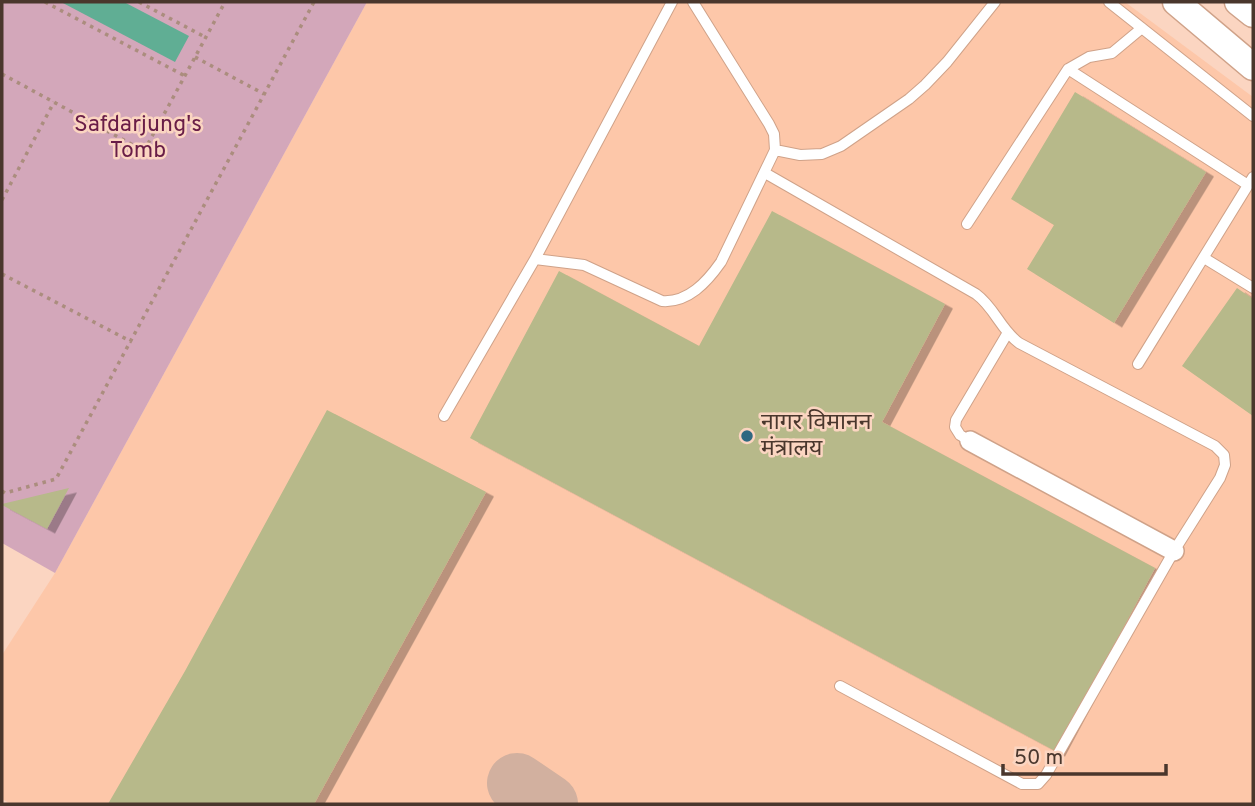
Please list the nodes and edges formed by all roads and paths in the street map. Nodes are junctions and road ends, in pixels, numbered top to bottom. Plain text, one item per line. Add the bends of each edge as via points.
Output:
1 (45, 2) edge
2 (139, 2) edge
3 (225, 2) edge
4 (313, 2) edge
5 (673, 2) edge
6 (693, 2) edge
7 (995, 2) edge
8 (1109, 2) edge
9 (1176, 2) edge
10 (1238, 2) edge
11 (1253, 14) edge
12 (1142, 28) junction
13 (206, 37) junction
14 (195, 57) junction
15 (1253, 67) edge
16 (1068, 69) junction
17 (2, 74) edge
18 (185, 76) junction
19 (264, 94) junction
20 (54, 102) junction
21 (1253, 116) edge
22 (775, 150) junction
23 (765, 173) junction
24 (1251, 181) edge
25 (2, 200) edge
26 (967, 224) dead end
27 (535, 258) junction
28 (1204, 258) junction
29 (2, 274) edge
30 (1253, 288) edge
31 (1006, 334) junction
32 (132, 342) junction
33 (1138, 364) dead end
34 (444, 416) dead end
35 (970, 441) joint
36 (2, 491) edge
37 (1174, 551) junction
38 (840, 685) dead end

1 - 18 path
2 - 13 path
3 - 13 path
4 - 19 path
5 - 27 lane
6 - 22 lane via 769,124
7 - 22 lane via 925,85 841,146 822,154
8 - 12 lane
9 - 15 main road
10 - 11 main road
12 - 16 lane via 1112,53 1089,57
12 - 21 lane
13 - 14 path
14 - 18 path
14 - 19 path
16 - 24 lane
16 - 26 lane
17 - 20 path
18 - 20 path via 144,151
19 - 32 path
20 - 25 path
22 - 23 lane
23 - 27 lane via 721,262 684,299 662,301 584,265
23 - 31 lane via 976,294 993,310
24 - 28 lane
27 - 34 lane
28 - 30 lane
28 - 33 lane
29 - 32 path
31 - 35 lane via 956,420 960,435
31 - 37 lane via 1215,446 1224,455 1220,478
32 - 36 path via 56,479
35 - 37 street
37 - 38 lane via 1038,784 1022,784

